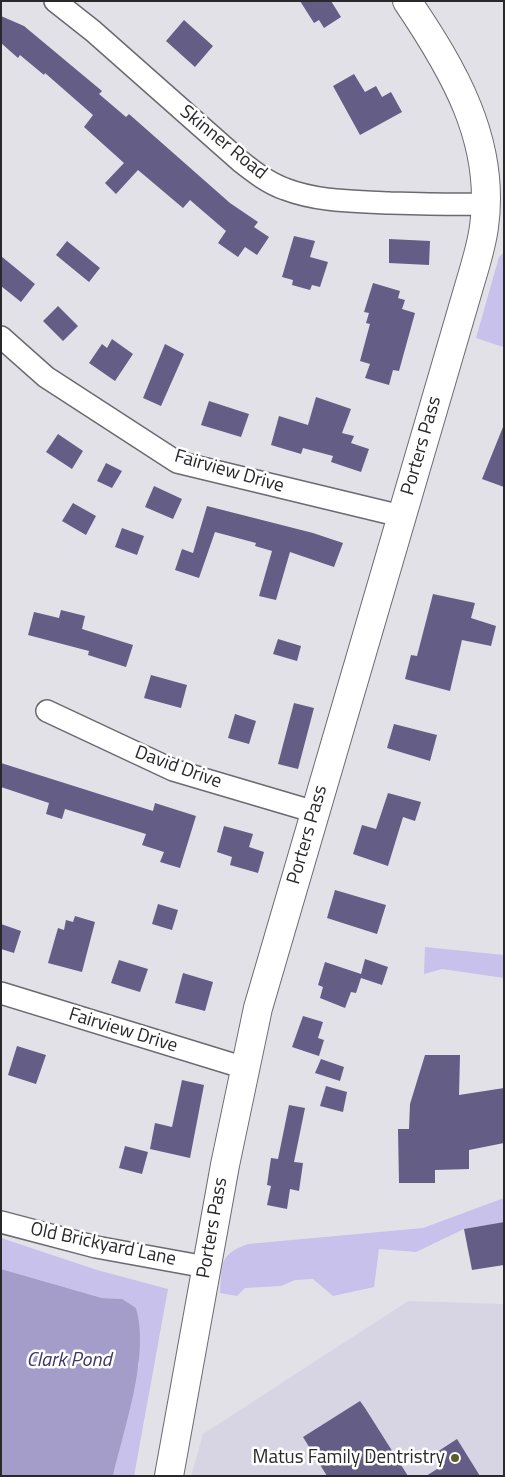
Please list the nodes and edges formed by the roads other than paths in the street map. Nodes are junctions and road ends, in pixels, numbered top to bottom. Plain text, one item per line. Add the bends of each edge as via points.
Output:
1 (54, 1) edge
2 (407, 1) edge
3 (495, 203) edge
4 (2, 341) edge
5 (401, 516) junction
6 (47, 710) dead end
7 (315, 812) junction
8 (1, 993) edge
9 (245, 1068) junction
10 (1, 1222) edge
11 (206, 1267) junction
12 (169, 1476) edge

1 - 3 street, Skinner Road via 93,31 240,161 261,177 284,188 335,201
2 - 3 street, Porters Pass via 445,61 472,115
3 - 5 street, Porters Pass
4 - 5 street, Fairview Drive via 46,377 177,462
5 - 7 street, Porters Pass
6 - 7 street, David Drive via 173,770
7 - 9 street, Porters Pass via 258,1008
8 - 9 street, Fairview Drive
9 - 11 street, Porters Pass
10 - 11 street, Old Brickyard Lane via 96,1247
11 - 12 street, Porters Pass

